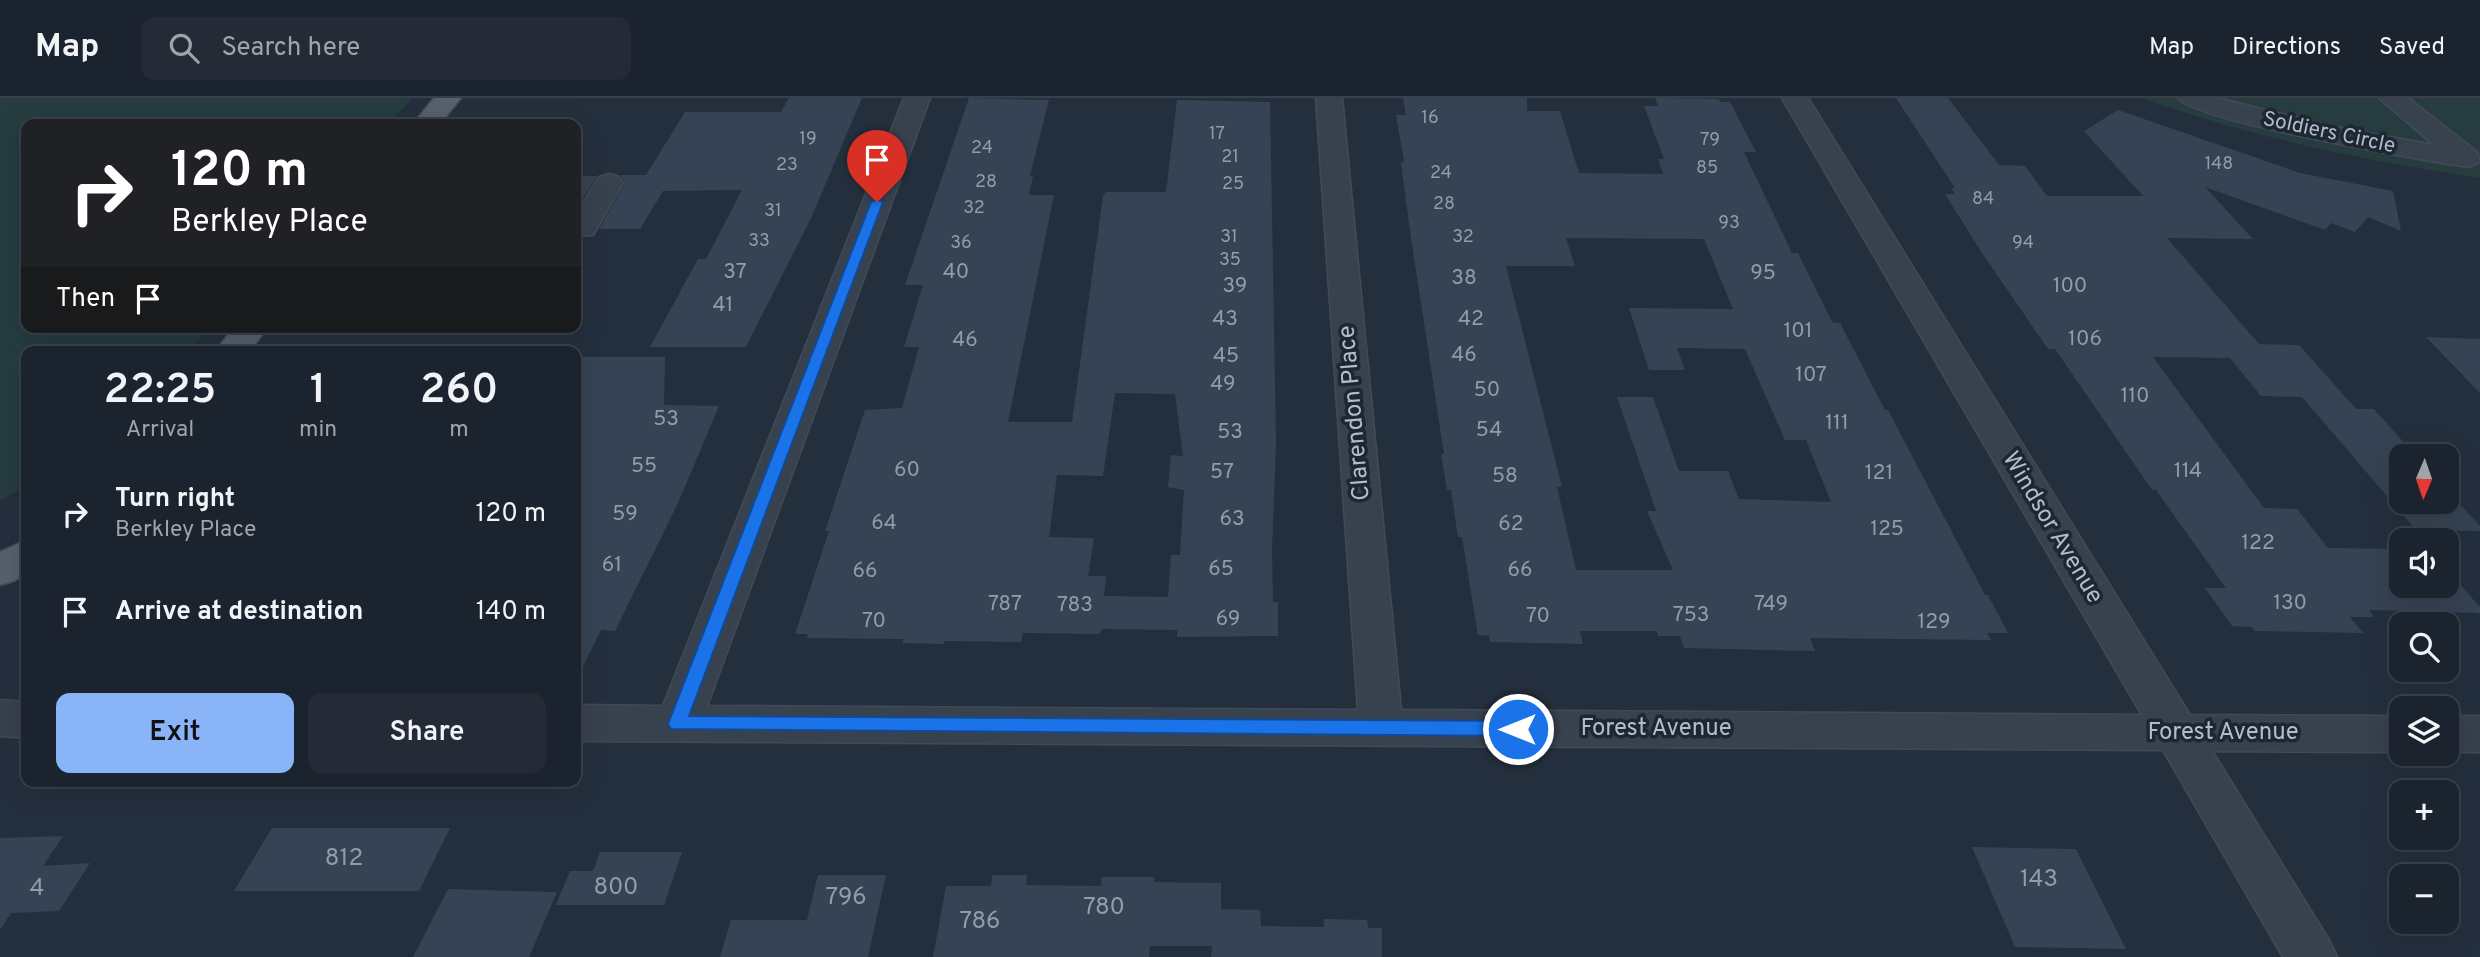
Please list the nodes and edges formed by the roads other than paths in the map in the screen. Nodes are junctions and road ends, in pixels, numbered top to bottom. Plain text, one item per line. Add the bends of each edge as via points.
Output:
1 (448, 98) edge
2 (917, 98) edge
3 (1329, 98) edge
4 (1795, 98) edge
5 (2191, 98) edge
6 (2392, 98) edge
7 (430, 119) edge
8 (2474, 164) edge
9 (21, 557) edge
10 (0, 571) edge
11 (0, 718) edge
12 (21, 720) edge
13 (581, 723) edge
14 (678, 724) junction
15 (1381, 728) junction
16 (2174, 733) junction
17 (2389, 734) edge
18 (2459, 734) edge
19 (2480, 734) edge
20 (2311, 957) edge

1 - 7 main road
2 - 14 street
3 - 15 street, Clarendon Place
4 - 16 street, Windsor Avenue
5 - 8 street, Soldiers Circle via 2261,120
6 - 8 street
9 - 10 main road
11 - 12 street
13 - 14 street, Forest Avenue
14 - 15 street, Forest Avenue
15 - 16 street, Forest Avenue
16 - 17 street, Forest Avenue
16 - 20 street, Windsor Avenue
18 - 19 street

